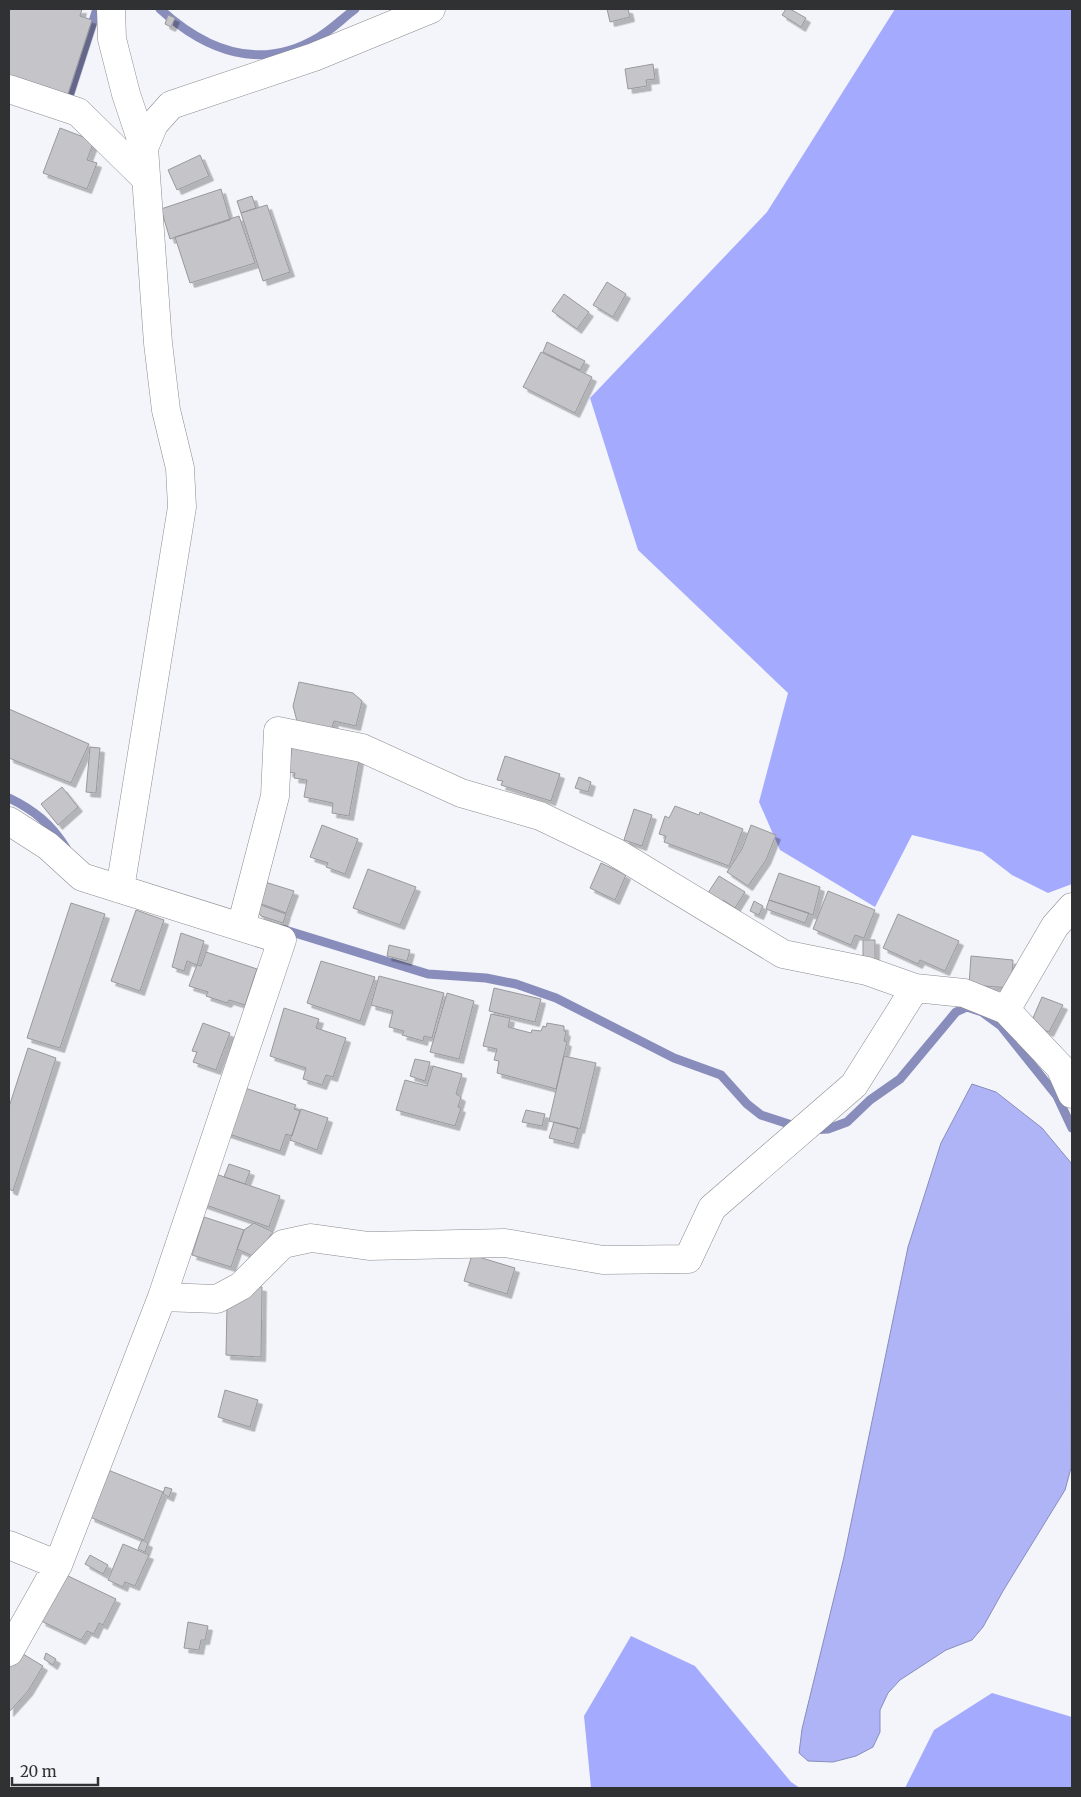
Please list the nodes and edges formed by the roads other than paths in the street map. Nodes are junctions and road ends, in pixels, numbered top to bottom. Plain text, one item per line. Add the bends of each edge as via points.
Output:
1 (111, 9) edge
2 (430, 9) edge
3 (9, 89) edge
4 (144, 148) junction
5 (146, 179) junction
6 (9, 821) edge
7 (122, 881) junction
8 (1072, 907) edge
9 (243, 920) junction
10 (915, 988) junction
11 (1006, 1010) junction
12 (1072, 1094) edge
13 (162, 1297) junction
14 (9, 1545) edge
15 (58, 1565) junction
16 (9, 1652) edge

1 - 4 street via 112,39
2 - 4 street via 314,57 171,105 154,124
3 - 5 street via 78,112
4 - 5 street
5 - 7 street via 158,343 166,410 180,468 182,507
6 - 7 street via 48,846 82,877
7 - 9 street
8 - 11 street via 1055,926
9 - 10 street via 275,796 278,731 362,748 461,793 540,816 615,852 783,954 867,971
9 - 13 street via 282,940
10 - 11 street via 964,993
10 - 13 street via 854,1085 712,1208 688,1259 603,1260 505,1242 369,1246 311,1238 283,1244 241,1286 217,1299
11 - 12 street via 1060,1067
13 - 15 street
14 - 15 street
15 - 16 street

